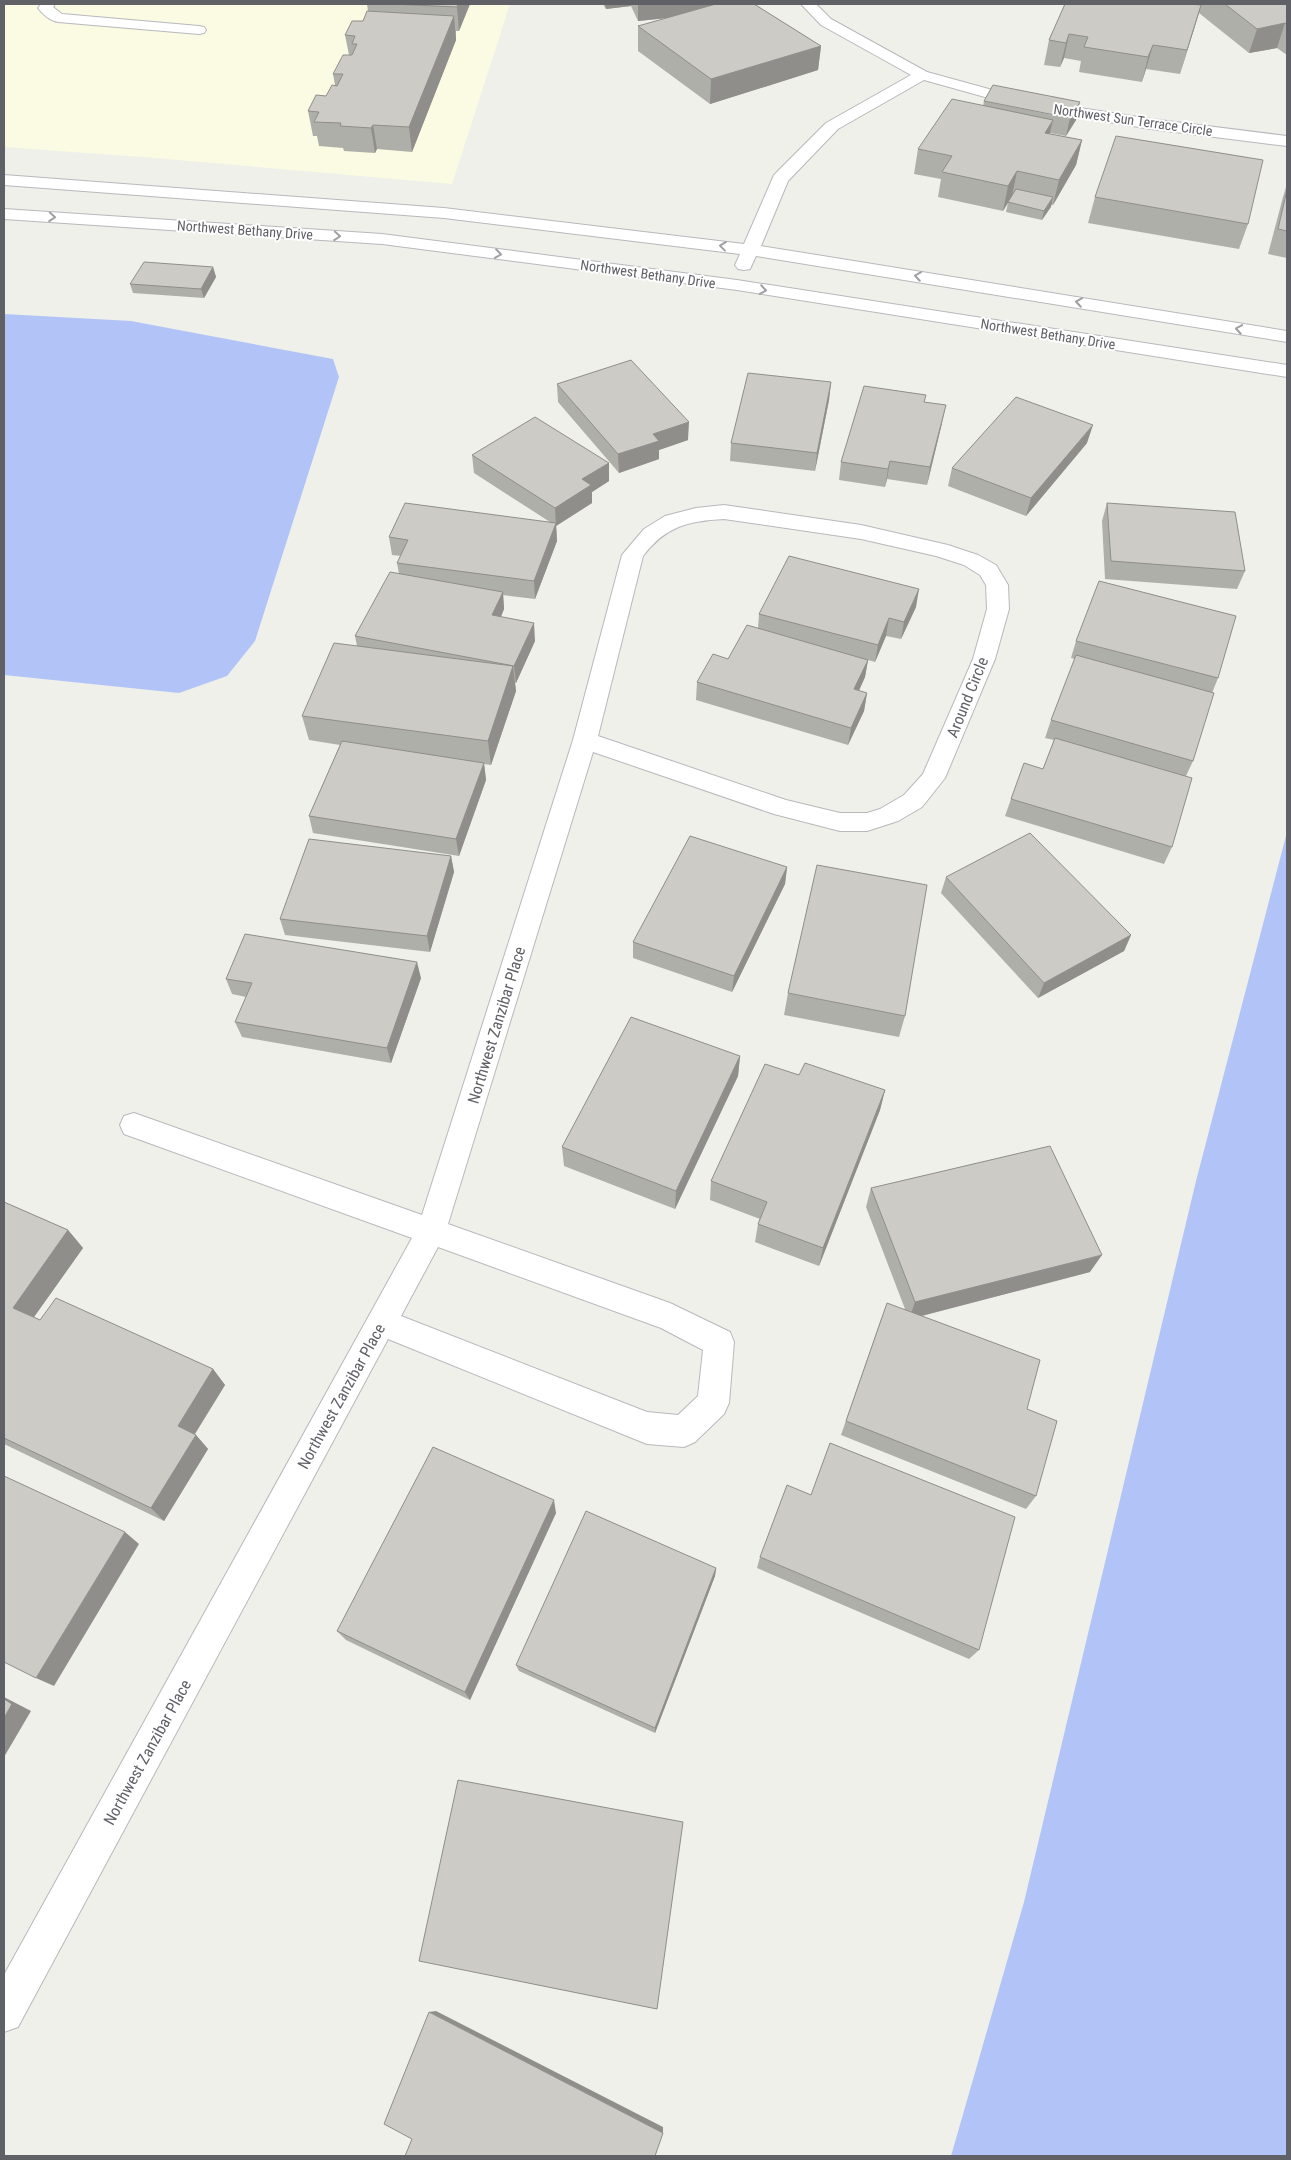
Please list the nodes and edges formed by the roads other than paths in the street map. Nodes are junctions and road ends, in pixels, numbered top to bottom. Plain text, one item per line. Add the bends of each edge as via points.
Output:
1 (48, 4) edge
2 (808, 4) edge
3 (199, 30) dead end
4 (922, 75) junction
5 (1287, 141) edge
6 (4, 180) edge
7 (4, 214) edge
8 (750, 250) junction
9 (737, 286) junction
10 (1287, 337) edge
11 (1287, 371) edge
12 (585, 740) junction
13 (134, 1125) dead end
14 (431, 1232) junction
15 (381, 1322) junction
16 (4, 2014) edge

1 - 3 street via 46,8 58,18
2 - 4 street, Northwest Sun Terrace Circle via 826,22
4 - 5 street, Northwest Sun Terrace Circle via 1028,104
4 - 8 street via 832,126 780,179
8 -> 6 street, Northwest Bethany Drive via 444,212
7 -> 9 street, Northwest Bethany Drive via 382,239
8 - 9 street
10 -> 8 street, Northwest Bethany Drive
9 -> 11 street, Northwest Bethany Drive
12 - 12 street, Around Circle via 783,808 840,822 867,822 889,815 913,801 933,778 984,659 998,609 997,585 988,570 972,560 861,532 724,512 675,519 656,528 633,555
12 - 14 street, Northwest Zanzibar Place
13 - 14 street
14 - 15 street, Northwest Zanzibar Place
14 - 15 street via 670,1317 719,1342 713,1403 684,1431 648,1428
15 - 16 street, Northwest Zanzibar Place

